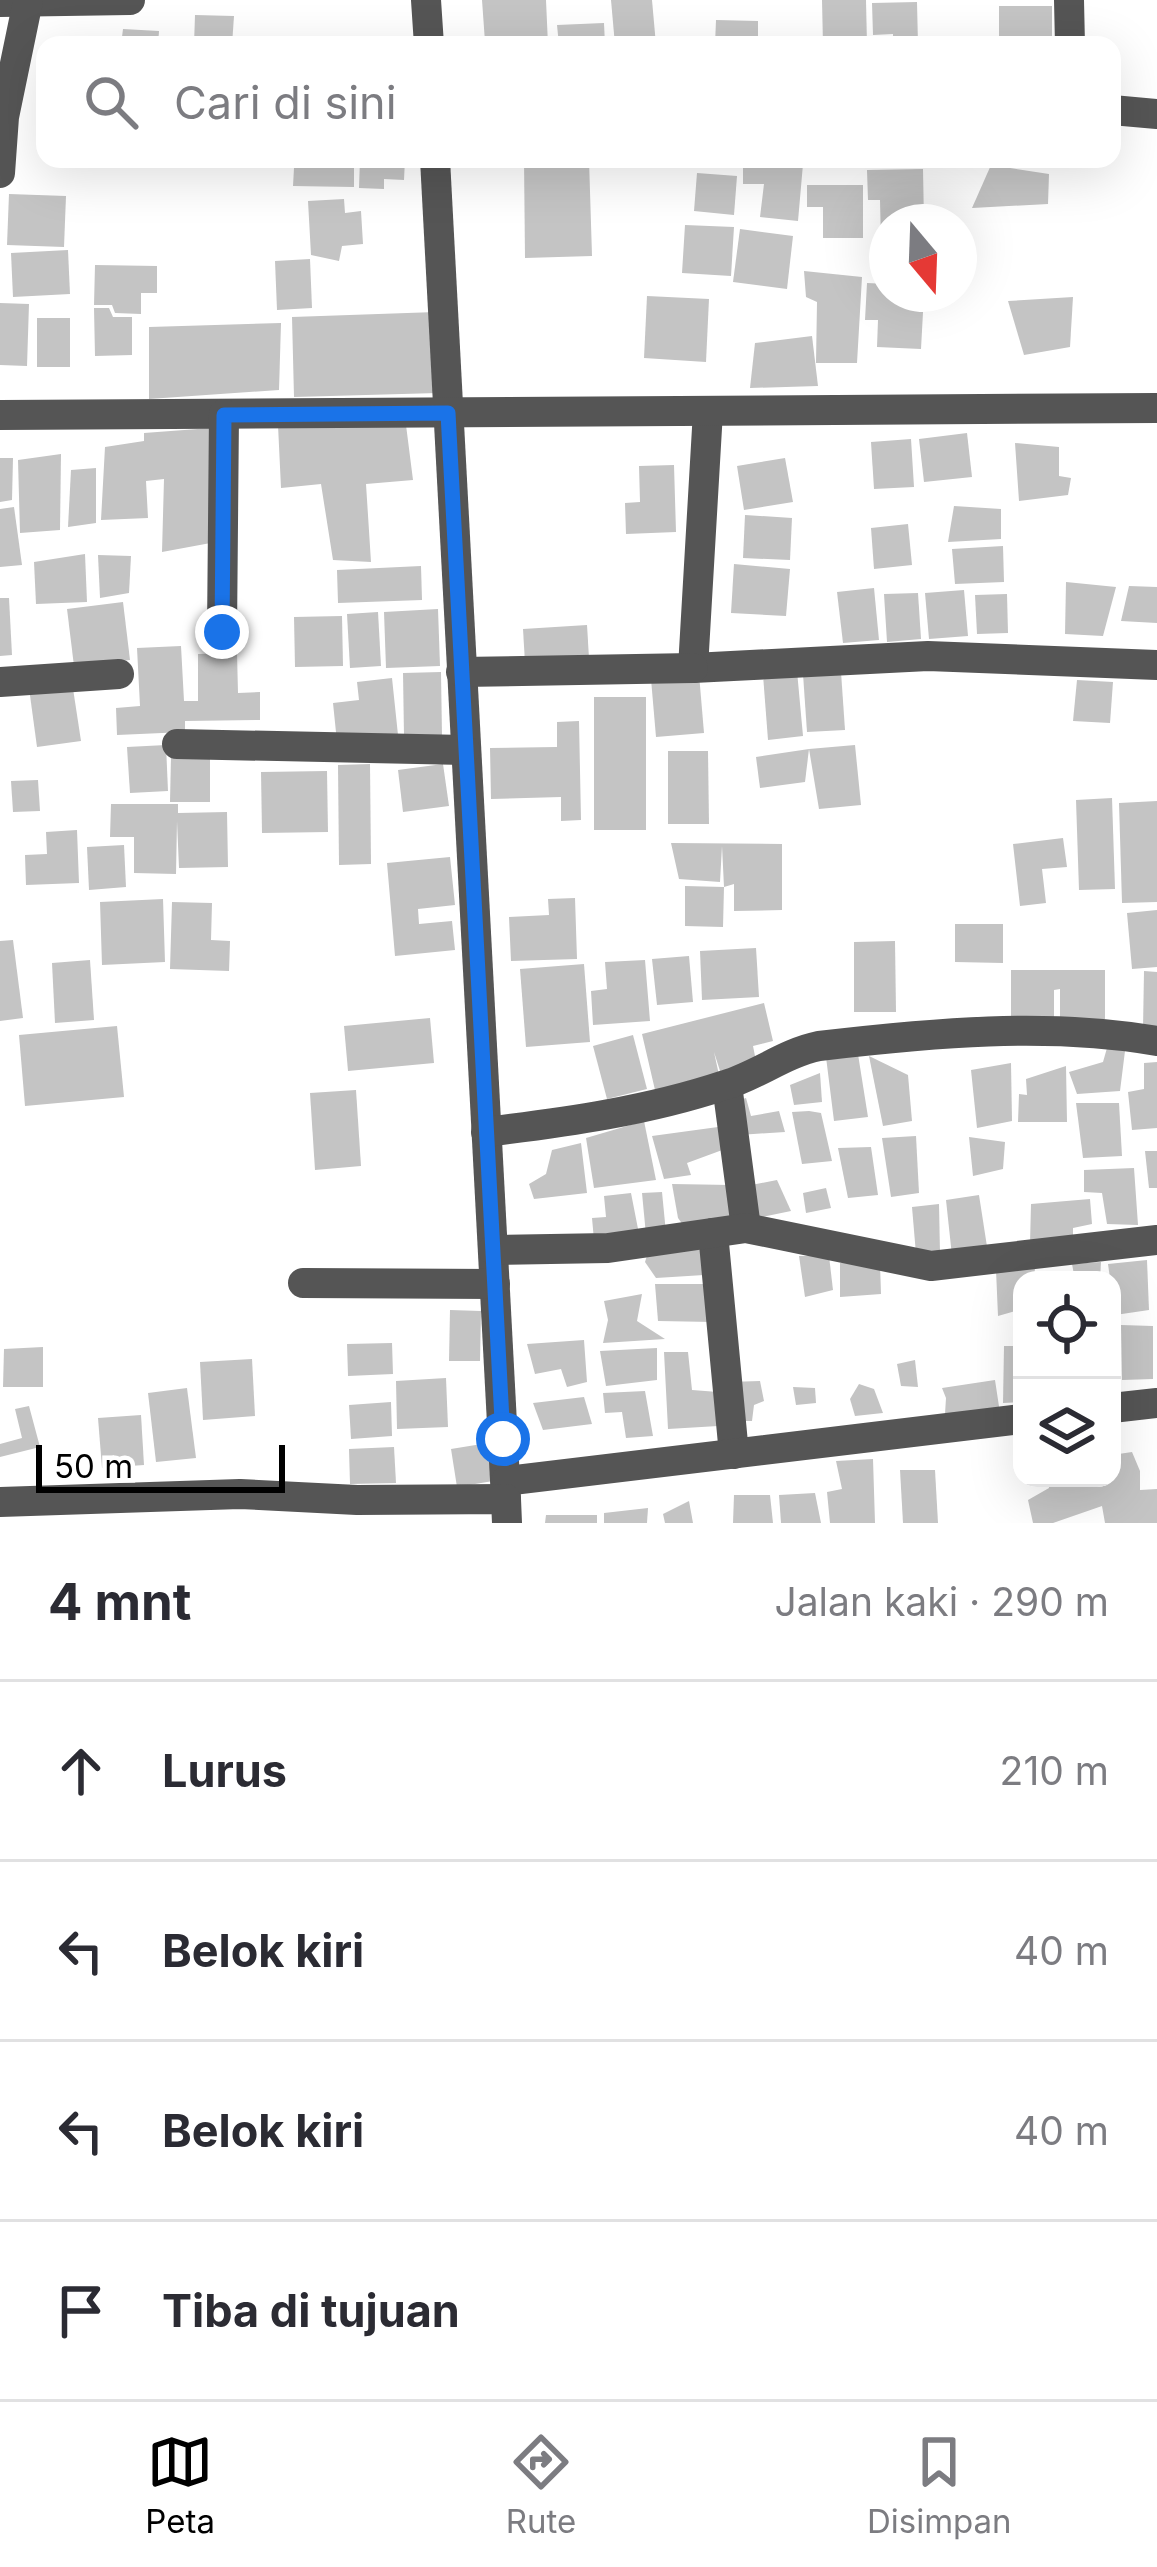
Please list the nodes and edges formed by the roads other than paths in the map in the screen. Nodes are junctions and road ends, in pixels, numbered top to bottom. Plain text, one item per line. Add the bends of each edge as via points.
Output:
1 (130, 0) edge
2 (426, 0) edge
3 (1069, 0) edge
4 (0, 2) edge
5 (28, 2) edge
6 (428, 36) edge
7 (1070, 36) edge
8 (1121, 111) edge
9 (1157, 114) edge
10 (434, 168) edge
11 (0, 173) edge
12 (1157, 408) edge
13 (708, 411) junction
14 (448, 413) junction
15 (0, 415) edge
16 (224, 415) junction
17 (222, 632) dead end
18 (1157, 665) edge
19 (693, 668) junction
20 (461, 672) junction
21 (119, 674) dead end
22 (0, 682) edge
23 (177, 744) dead end
24 (465, 750) junction
25 (1157, 1042) edge
26 (727, 1085) junction
27 (486, 1132) junction
28 (746, 1228) junction
29 (713, 1233) junction
30 (1157, 1240) edge
31 (493, 1250) junction
32 (303, 1283) dead end
33 (495, 1284) junction
34 (1157, 1403) edge
35 (1121, 1407) edge
36 (1013, 1420) edge
37 (734, 1454) junction
38 (506, 1501) edge
39 (0, 1502) edge

1 - 5 street
2 - 6 street
3 - 7 street
4 - 5 street
5 - 11 street
8 - 9 street
10 - 14 street
12 - 13 street
13 - 14 street
13 - 19 street
14 - 16 street
14 - 20 street
15 - 16 street
16 - 17 street
18 - 19 street via 928,656
19 - 20 street
20 - 24 street
21 - 22 street
23 - 24 street
24 - 27 street
25 - 26 street via 1051,1030 871,1040 794,1051
26 - 27 street via 588,1119
26 - 28 street
27 - 31 street
28 - 29 street
28 - 30 street via 931,1266
29 - 31 street via 608,1248
29 - 37 street
31 - 33 street
32 - 33 street
33 - 38 street
34 - 35 street
36 - 37 street
37 - 38 street
38 - 39 street via 239,1494

